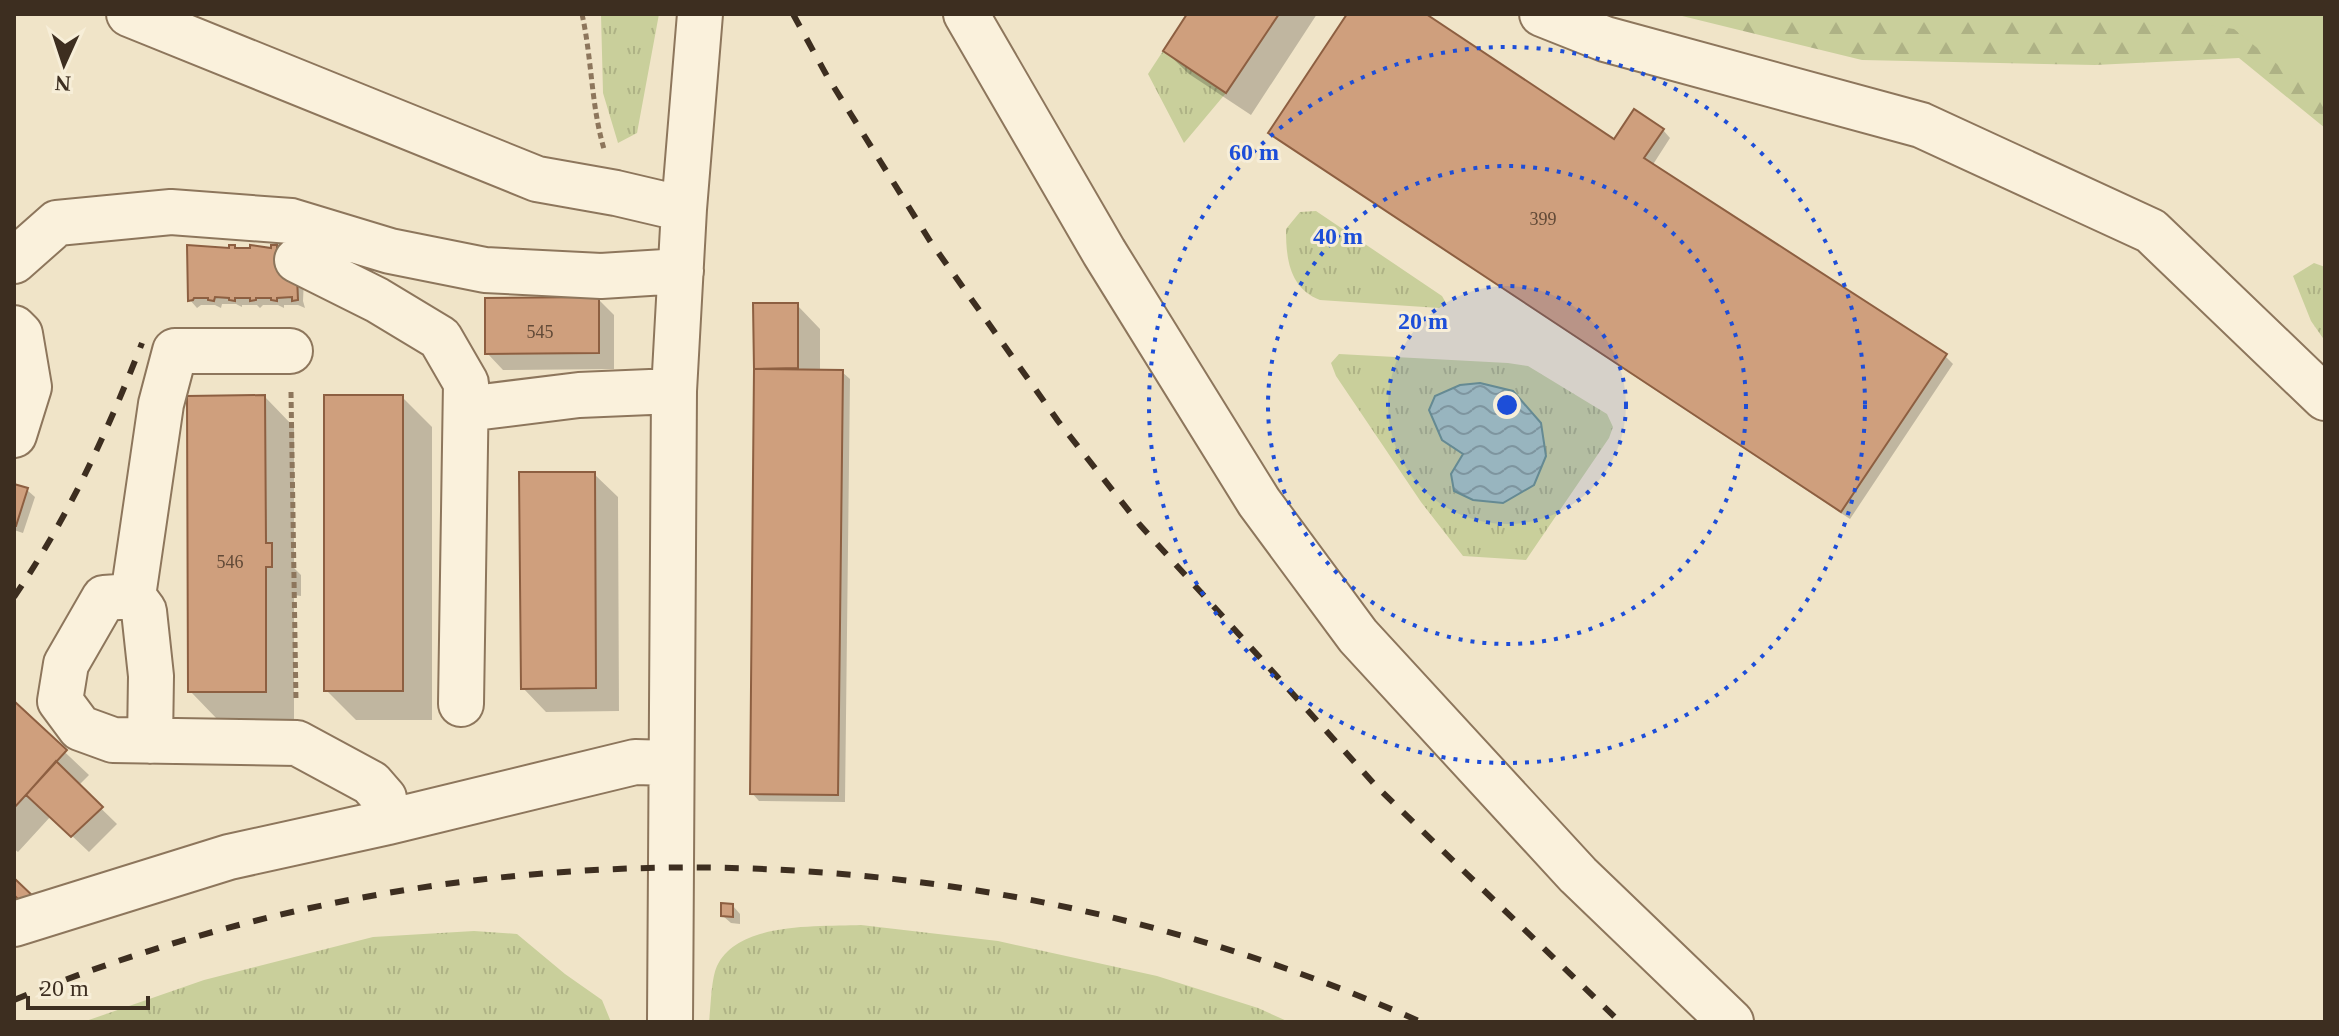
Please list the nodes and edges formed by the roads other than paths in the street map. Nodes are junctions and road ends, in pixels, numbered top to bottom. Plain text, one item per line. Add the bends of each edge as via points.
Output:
1 (129, 14) edge
2 (700, 14) edge
3 (966, 14) edge
4 (1542, 14) edge
5 (684, 209) junction
6 (297, 260) dead end
7 (14, 261) edge
8 (681, 271) junction
9 (14, 328) edge
10 (290, 351) road end
11 (674, 391) junction
12 (2325, 398) edge
13 (466, 409) junction
14 (14, 435) edge
15 (133, 596) junction
16 (461, 704) dead end
17 (150, 741) junction
18 (671, 763) junction
19 (388, 822) junction
20 (14, 924) edge
21 (670, 1022) edge
22 (1731, 1022) edge

1 - 5 street via 537,179
2 - 5 street
3 - 22 street via 1104,252 1259,502 1358,636 1578,875
4 - 12 street via 1605,39 1921,125 2151,231
5 - 8 street
6 - 13 street via 440,338 466,383
7 - 8 street via 57,223 171,212 291,221 390,251 485,270 601,276
8 - 11 street
9 - 14 street via 20,334 29,387
10 - 15 street via 175,351 161,404
11 - 13 street via 579,395
11 - 18 street
13 - 16 street
15 - 17 street via 144,611
15 - 17 street via 104,598 66,664 60,701 80,728 113,740
17 - 19 street via 297,743 371,783 384,798
18 - 19 street via 635,762
18 - 21 street
19 - 20 street via 229,857

